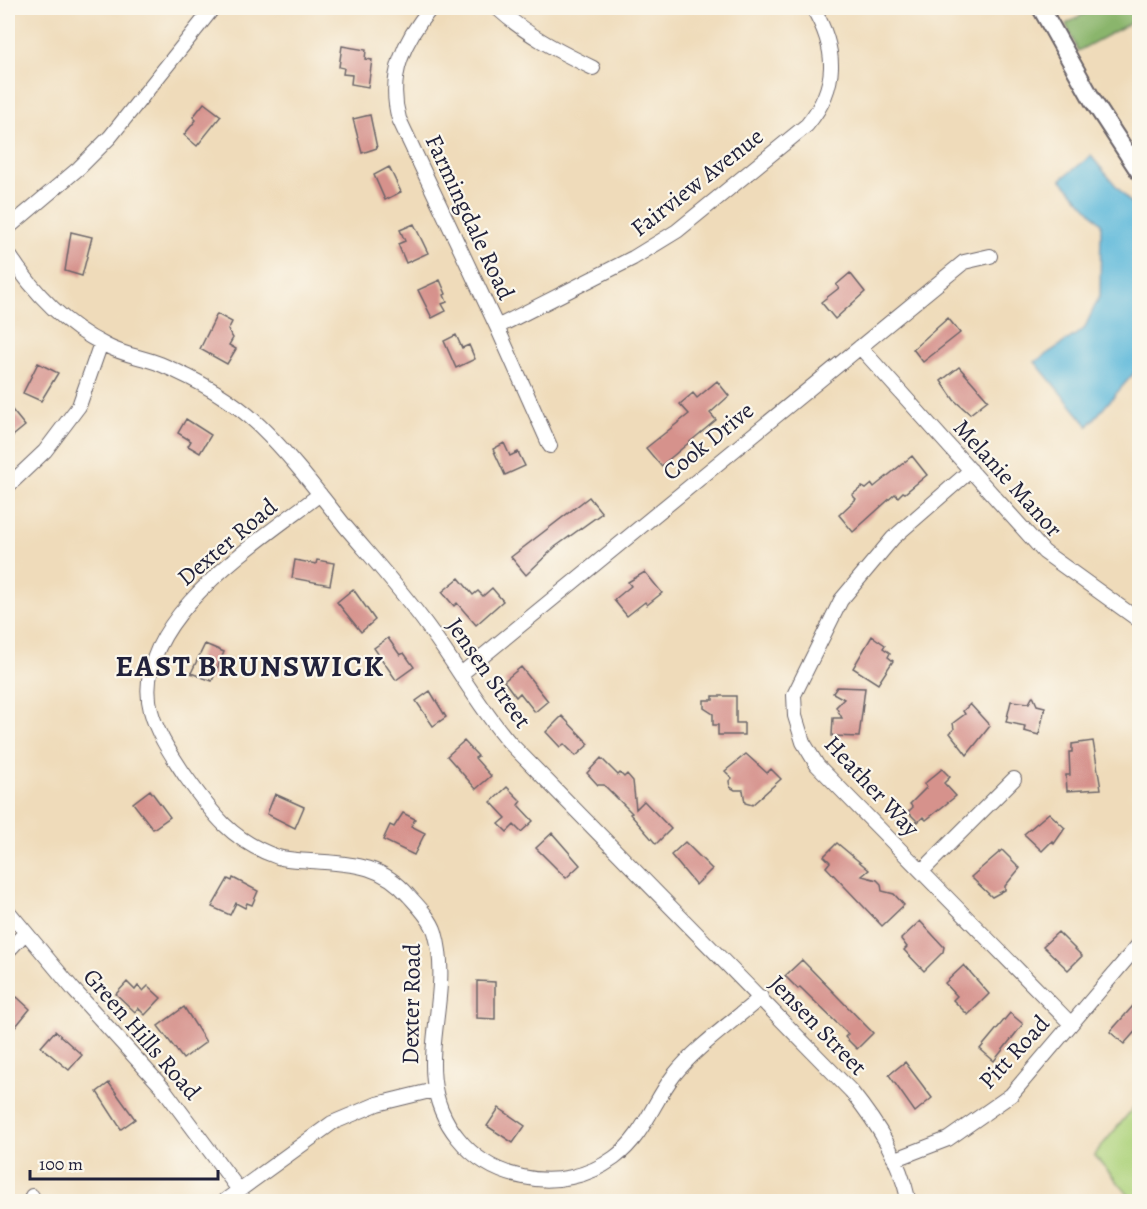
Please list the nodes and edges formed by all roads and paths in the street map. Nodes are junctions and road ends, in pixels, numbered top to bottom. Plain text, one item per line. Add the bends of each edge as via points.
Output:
1 (213, 8) edge
2 (430, 8) edge
3 (496, 8) edge
4 (813, 8) edge
5 (1041, 8) edge
6 (593, 68) dead end
7 (1134, 153) edge
8 (1140, 173) edge
9 (8, 228) edge
10 (8, 253) edge
11 (990, 256) dead end
12 (497, 327) junction
13 (101, 344) junction
14 (860, 347) junction
15 (550, 446) dead end
16 (970, 470) junction
17 (8, 486) edge
18 (320, 494) junction
19 (1140, 621) edge
20 (461, 674) junction
21 (1014, 779) dead end
22 (922, 871) junction
23 (8, 911) edge
24 (26, 933) junction
25 (1140, 943) edge
26 (8, 951) edge
27 (760, 997) junction
28 (1071, 1024) junction
29 (434, 1090) junction
30 (896, 1159) junction
31 (239, 1190) junction
32 (223, 1202) edge
33 (909, 1202) edge

1 - 9 street via 110,136
2 - 12 street, Farmingdale Road via 403,47 394,100 399,119
3 - 6 street via 556,51
4 - 12 street, Fairview Avenue via 827,34 832,66 823,102 807,125 677,231 633,258
5 - 7 main road via 1093,101
7 - 8 main road
10 - 13 street, Jensen Street via 24,279 58,315
11 - 14 street, Cook Drive via 964,262
12 - 15 street, Farmingdale Road
13 - 17 street via 79,406 45,452
13 - 18 street, Jensen Street via 136,359 158,363 233,403 260,425
14 - 16 street, Melanie Manor
14 - 20 street, Cook Drive
16 - 19 street, Melanie Manor via 1044,552
16 - 22 street, Heather Way via 892,538 842,600 794,694 802,742 817,765
18 - 20 street, Jensen Street via 425,622
18 - 29 street, Dexter Road via 208,582 175,620 160,644 152,670 148,694 151,712 168,751 214,816 233,834 282,859 352,864 376,870 391,877 434,927 439,949 432,1056
20 - 27 street, Jensen Street via 509,742
21 - 22 street
22 - 28 street, Heather Way
23 - 24 street, Green Hills Road
24 - 26 street
24 - 31 street, Green Hills Road via 163,1088
25 - 28 street, Pitt Road
27 - 29 street, Dexter Road via 674,1075 627,1147 597,1168 575,1176 527,1178 482,1160 449,1126
27 - 30 street, Jensen Street via 851,1091 886,1137
28 - 30 street, Pitt Road via 1011,1095 948,1139
29 - 31 street via 377,1104 332,1123
30 - 33 street, Jensen Street
31 - 32 street

